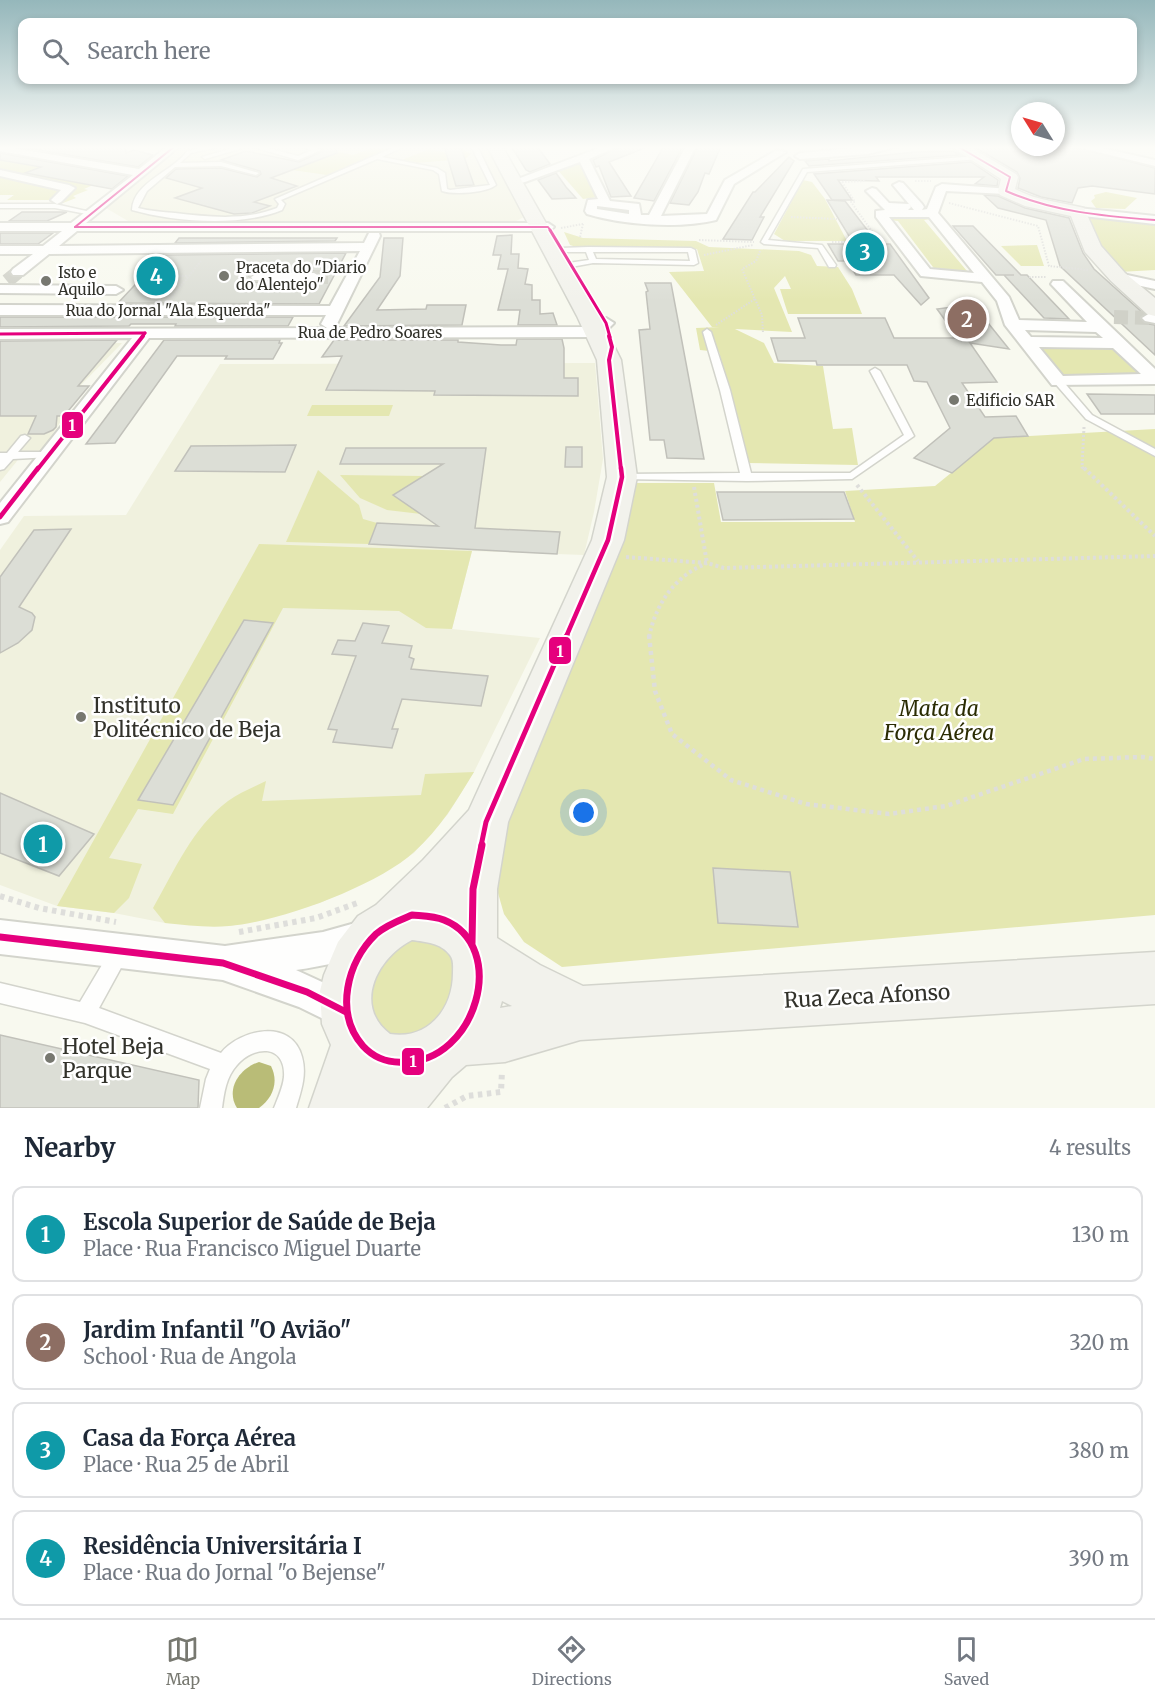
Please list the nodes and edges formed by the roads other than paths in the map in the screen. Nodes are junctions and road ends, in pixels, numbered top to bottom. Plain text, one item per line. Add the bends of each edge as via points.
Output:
1 (59, 198) edge
2 (111, 198) edge
3 (139, 198) edge
4 (282, 198) edge
5 (528, 198) edge
6 (531, 198) edge
7 (603, 198) edge
8 (664, 198) edge
9 (721, 198) edge
10 (789, 198) edge
11 (878, 198) edge
12 (912, 198) edge
13 (938, 198) edge
14 (1020, 198) edge
15 (0, 200) edge
16 (57, 200) dead end
17 (0, 206) edge
18 (935, 206) junction
19 (918, 207) junction
20 (1078, 212) junction
21 (92, 213) junction
22 (653, 219) junction
23 (1155, 220) edge
24 (0, 227) edge
25 (75, 227) junction
26 (379, 227) junction
27 (548, 227) junction
28 (368, 247) junction
29 (588, 249) junction
30 (0, 250) edge
31 (46, 250) junction
32 (566, 257) junction
33 (34, 259) junction
34 (146, 260) dead end
35 (593, 261) junction
36 (832, 265) dead end
37 (1155, 274) edge
38 (1116, 275) junction
39 (258, 277) dead end
40 (314, 277) tunnel mouth
41 (334, 277) tunnel mouth
42 (353, 277) junction
43 (985, 278) junction
44 (6, 282) edge
45 (1058, 284) dead end
46 (1155, 285) edge
47 (116, 290) dead end
48 (0, 310) edge
49 (335, 311) junction
50 (1154, 315) edge
51 (1114, 317) tunnel mouth
52 (1096, 322) junction
53 (1013, 325) junction
54 (324, 332) junction
55 (707, 332) road end
56 (145, 333) junction
57 (0, 334) edge
58 (603, 338) junction
59 (1027, 342) junction
60 (1117, 343) junction
61 (875, 371) dead end
62 (1155, 379) edge
63 (1058, 381) junction
64 (25, 438) dead end
65 (1155, 453) edge
66 (48, 455) junction
67 (5, 456) edge
68 (0, 467) edge
69 (622, 477) junction
70 (747, 477) junction
71 (0, 517) edge
72 (486, 822) junction
73 (379, 918) junction
74 (0, 937) edge
75 (121, 937) junction
76 (226, 949) junction
77 (475, 949) junction
78 (1155, 978) edge
79 (0, 993) edge
80 (85, 1013) junction
81 (580, 1013) junction
82 (353, 1028) junction
83 (460, 1059) edge
84 (223, 1064) junction
85 (210, 1108) edge
86 (285, 1108) edge
87 (338, 1108) edge
88 (392, 1108) edge

1 - 16 street
2 - 21 street
3 - 4 lane via 134,208 145,212 219,218 261,218 280,209 282,204 277,200
5 - 27 main road
6 - 27 main road
7 - 22 street via 606,204 634,207 635,217
8 - 22 street
9 - 22 street via 712,216 695,220
10 - 36 lane via 764,243 820,246
11 - 19 street via 886,207
12 - 19 street
13 - 18 street
14 - 20 main road
15 - 17 lane via 6,200
17 - 21 lane via 55,206
18 - 19 street
18 - 43 street
18 - 43 street via 880,214 926,273
20 - 23 street
20 - 38 main road via 1092,248
21 - 25 street
24 - 25 street
25 - 26 street
25 - 31 street
26 - 27 street
26 - 28 street
27 - 32 main road
27 - 58 main road via 550,251
28 - 31 street
28 - 42 street
29 - 32 lane
29 - 35 lane
29 - 35 lane via 691,250 694,263
30 - 31 street
31 - 33 street
32 - 35 lane
32 - 58 main road
33 - 34 street
33 - 44 street
37 - 38 street
38 - 46 street
38 - 50 main road
39 - 40 street
41 - 42 street
42 - 49 street
43 - 53 street via 1004,300
44 - 47 street
45 - 52 street
48 - 49 street, Rua do Jornal "Ala Esquerda"
49 - 54 street
51 - 52 street
52 - 53 street
52 - 60 street
53 - 59 street
54 - 56 street, Rua de Pedro Soares
54 - 58 street, Rua de Pedro Soares
55 - 70 lane
56 - 57 street, Rua de Pedro Soares
56 - 66 street
58 - 69 main road
59 - 60 street
59 - 63 street
60 - 62 street
61 - 70 lane via 909,436 852,476
62 - 63 street
63 - 65 lane via 1089,417
64 - 67 lane
66 - 67 lane
66 - 71 street
67 - 68 lane
69 - 70 lane
69 - 72 main road via 608,540
72 - 73 main road via 440,877
72 - 77 main road via 473,889
73 - 76 street via 323,949
73 - 77 main road via 412,915 447,919 462,929
73 - 82 main road via 352,969 346,990
74 - 75 street
75 - 76 street
75 - 80 lane
76 - 82 street via 307,992
77 - 81 main road via 522,983
77 - 83 main road via 481,975 478,998
78 - 81 main road, Rua Zeca Afonso
79 - 80 lane
80 - 84 lane
81 - 83 main road, Rua Zeca Afonso
82 - 83 main road via 374,1056 392,1063
82 - 87 main road
83 - 88 main road
84 - 85 lane via 215,1078
84 - 86 lane via 249,1042 276,1040 293,1059 295,1074

